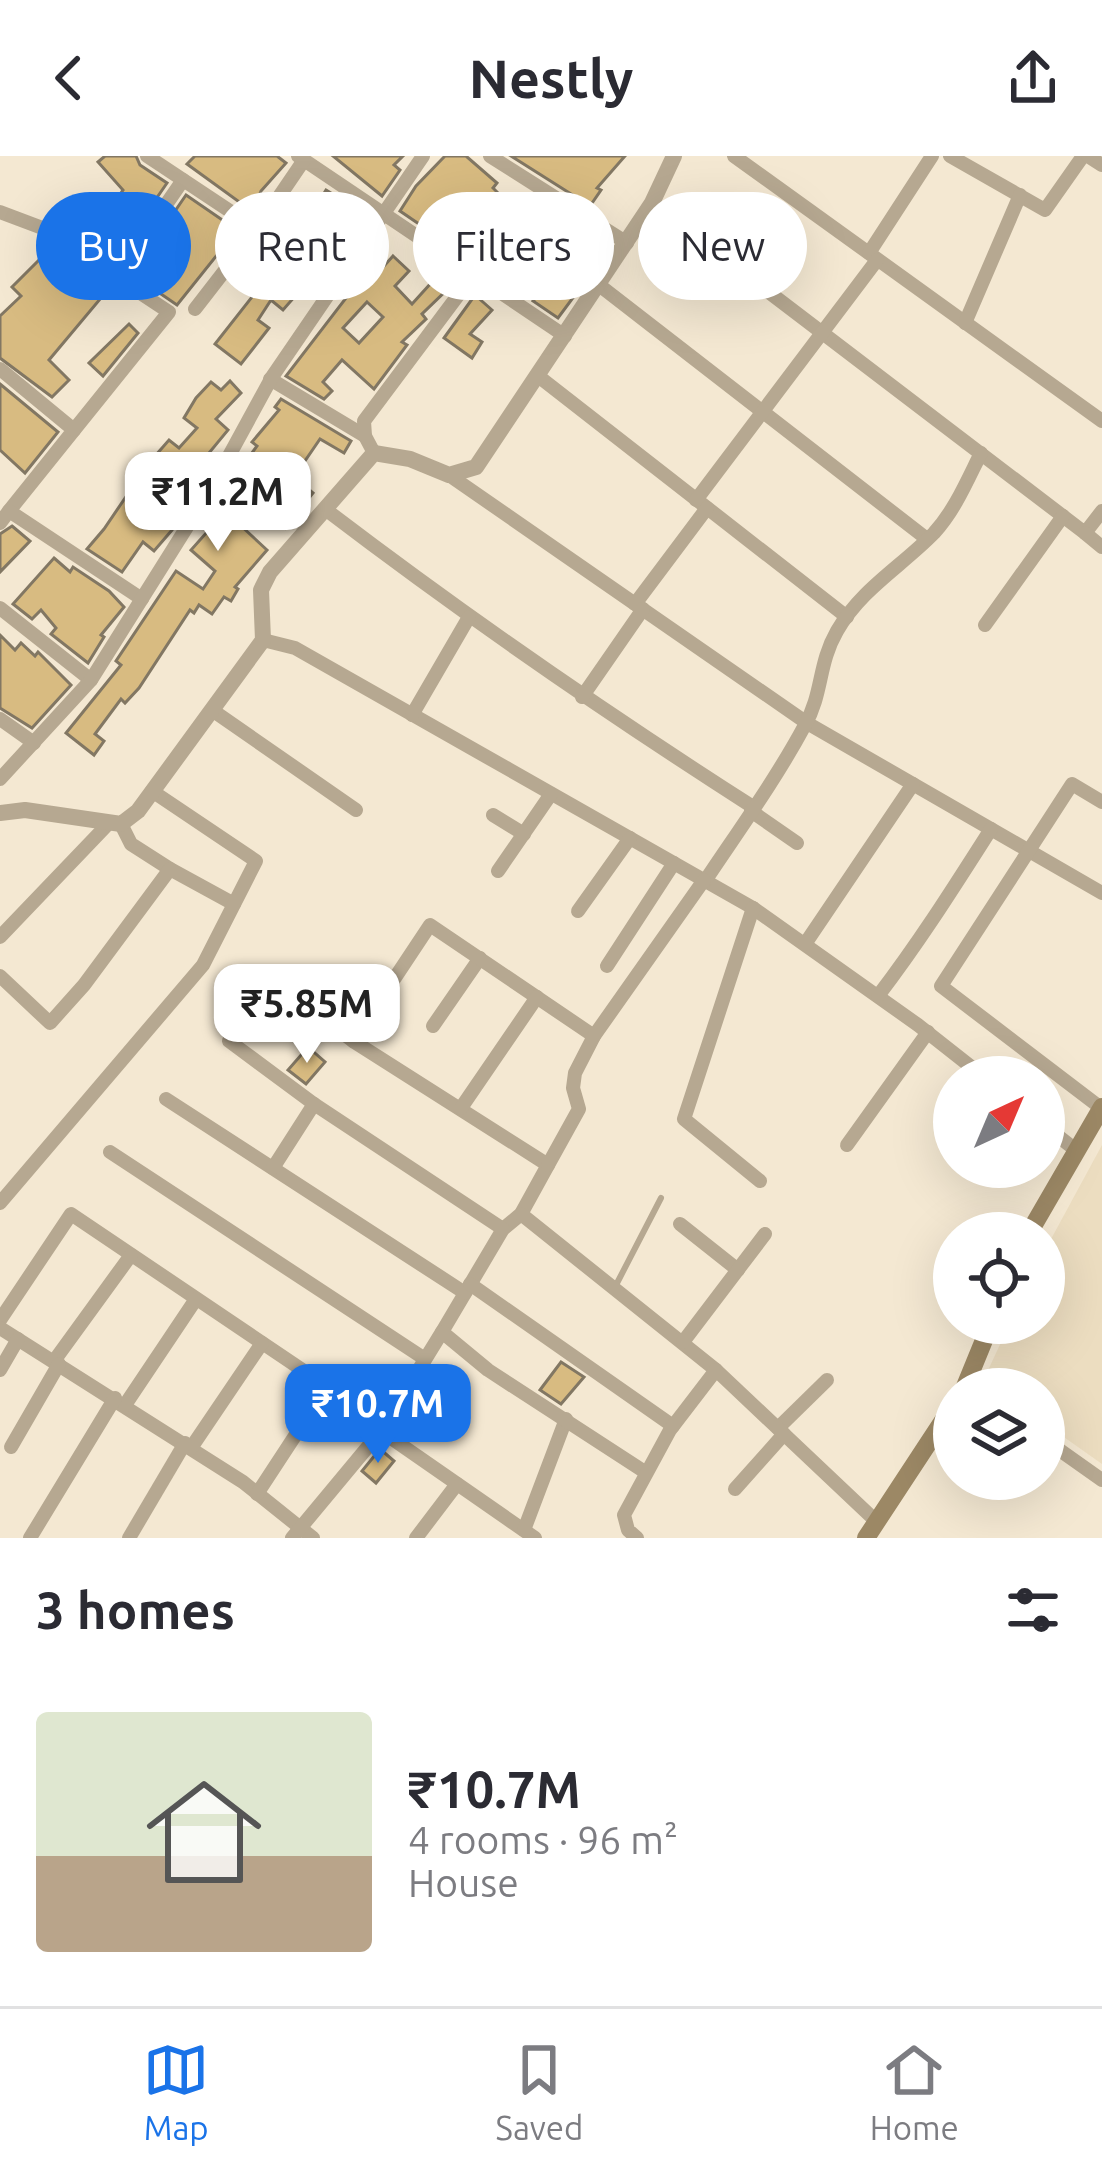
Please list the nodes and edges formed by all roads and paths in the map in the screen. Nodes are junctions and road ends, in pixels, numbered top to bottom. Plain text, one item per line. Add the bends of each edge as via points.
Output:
1 (147, 156) edge
2 (423, 156) edge
3 (490, 156) edge
4 (674, 156) edge
5 (734, 156) edge
6 (932, 156) edge
7 (950, 156) edge
8 (1085, 156) edge
9 (301, 158) edge
10 (1102, 165) edge
11 (183, 180) junction
12 (175, 192) edge
13 (280, 192) edge
14 (351, 192) edge
15 (657, 192) edge
16 (1020, 195) junction
17 (215, 202) edge
18 (389, 205) edge
19 (0, 212) edge
20 (638, 225) edge
21 (36, 226) edge
22 (627, 243) junction
23 (873, 257) junction
24 (614, 262) edge
25 (215, 284) edge
26 (614, 297) edge
27 (150, 300) edge
28 (325, 300) edge
29 (455, 300) edge
30 (512, 300) edge
31 (589, 300) edge
32 (781, 300) edge
33 (195, 309) dead end
34 (965, 323) junction
35 (825, 333) junction
36 (565, 336) junction
37 (0, 369) edge
38 (538, 376) junction
39 (271, 380) junction
40 (761, 411) junction
41 (1102, 421) edge
42 (74, 430) junction
43 (370, 444) junction
44 (981, 453) junction
45 (449, 475) junction
46 (702, 504) junction
47 (325, 509) junction
48 (1102, 511) edge
49 (1063, 516) junction
50 (4, 517) edge
51 (1085, 533) junction
52 (927, 539) junction
53 (1102, 547) edge
54 (142, 598) junction
55 (639, 606) junction
56 (0, 608) edge
57 (469, 617) junction
58 (847, 617) junction
59 (985, 625) dead end
60 (263, 640) junction
61 (91, 680) junction
62 (582, 697) junction
63 (212, 710) junction
64 (412, 715) junction
65 (0, 718) edge
66 (807, 723) junction
67 (34, 743) junction
68 (0, 779) edge
69 (914, 784) junction
70 (152, 791) junction
71 (551, 794) junction
72 (1102, 802) edge
73 (752, 809) junction
74 (356, 810) dead end
75 (0, 813) edge
76 (493, 814) dead end
77 (115, 824) junction
78 (991, 829) junction
79 (524, 834) junction
80 (630, 838) junction
81 (797, 843) dead end
82 (1028, 850) junction
83 (674, 863) junction
84 (170, 869) junction
85 (498, 871) dead end
86 (705, 881) junction
87 (1102, 893) edge
88 (234, 904) junction
89 (753, 908) junction
90 (578, 910) dead end
91 (0, 937) edge
92 (805, 944) junction
93 (480, 958) junction
94 (607, 966) dead end
95 (0, 976) edge
96 (270, 979) dead end
97 (878, 996) junction
98 (537, 997) junction
99 (433, 1026) dead end
100 (928, 1032) junction
101 (594, 1036) junction
102 (229, 1041) dead end
103 (353, 1041) junction
104 (958, 1056) edge
105 (166, 1099) dead end
106 (314, 1104) junction
107 (1102, 1107) edge
108 (460, 1108) junction
109 (1065, 1142) edge
110 (847, 1145) dead end
111 (1077, 1151) junction
112 (110, 1152) dead end
113 (548, 1165) junction
114 (273, 1168) junction
115 (760, 1181) dead end
116 (661, 1198) dead end
117 (0, 1204) edge
118 (1041, 1212) edge
119 (521, 1214) junction
120 (680, 1224) dead end
121 (503, 1229) junction
122 (765, 1234) dead end
123 (131, 1255) junction
124 (738, 1270) junction
125 (615, 1287) junction
126 (467, 1288) junction
127 (196, 1299) junction
128 (0, 1324) edge
129 (442, 1332) junction
130 (18, 1339) junction
131 (683, 1342) junction
132 (262, 1343) junction
133 (425, 1358) junction
134 (56, 1363) junction
135 (0, 1370) edge
136 (716, 1370) junction
137 (827, 1380) dead end
138 (327, 1387) junction
139 (120, 1401) junction
140 (566, 1419) junction
141 (673, 1426) junction
142 (382, 1428) junction
143 (781, 1431) junction
144 (933, 1436) edge
145 (188, 1445) junction
146 (11, 1448) dead end
147 (1065, 1454) edge
148 (644, 1472) junction
149 (1102, 1480) edge
150 (458, 1484) junction
151 (735, 1489) dead end
152 (257, 1494) junction
153 (872, 1530) edge
154 (529, 1534) edge
155 (302, 1535) edge
156 (30, 1538) edge
157 (129, 1538) edge
158 (416, 1538) edge
159 (638, 1538) edge

1 - 11 street
2 - 18 street
3 - 22 street
4 - 15 street
5 - 23 street
6 - 23 street
7 - 16 street
8 - 10 street
8 - 16 street via 1046,210
9 - 13 street
9 - 14 street
11 - 12 street
11 - 17 street
16 - 34 street
19 - 21 street
20 - 22 street
22 - 24 street
23 - 34 street
23 - 35 street
25 - 33 street
26 - 40 street
27 - 42 street via 169,313
28 - 39 street
29 - 43 street via 364,422
30 - 36 street
31 - 36 street
32 - 35 street
34 - 41 street
35 - 40 street
35 - 44 street
36 - 38 street
37 - 42 street
38 - 45 street via 476,467
38 - 46 street
39 - 43 street
39 - 54 street
40 - 46 street
40 - 52 street
42 - 50 street
43 - 45 street
43 - 47 street
44 - 49 street
44 - 52 street
45 - 55 street
46 - 55 street
46 - 58 street
47 - 57 street
47 - 60 street via 261,590
48 - 51 street
49 - 51 street
49 - 59 street
50 - 54 street
51 - 53 street
52 - 58 street
54 - 61 street
55 - 62 street
55 - 66 street
56 - 61 street
57 - 62 street
57 - 64 street
58 - 66 street via 818,670
60 - 63 street
60 - 64 street via 295,648
61 - 67 street
62 - 73 street
63 - 70 street
63 - 74 street
64 - 71 street
65 - 67 street
66 - 69 street
66 - 73 street
67 - 68 street
69 - 78 street
69 - 92 street
70 - 77 street via 138,812
70 - 88 street via 256,862
71 - 79 street
71 - 80 street
72 - 82 street via 1072,784
73 - 81 street
73 - 86 street
75 - 77 street
76 - 79 street
77 - 84 street
77 - 91 street
78 - 82 street
78 - 97 street
79 - 85 street
80 - 83 street
80 - 90 street
82 - 87 street
82 - 107 street via 941,986
83 - 86 street
83 - 94 street
84 - 88 street
84 - 95 street via 50,1023
86 - 89 street
86 - 101 street
88 - 117 street via 203,965
89 - 92 street
89 - 115 street via 684,1120
92 - 97 street
93 - 98 street
93 - 99 street
93 - 103 street via 430,925
96 - 103 street
97 - 100 street
98 - 101 street
98 - 108 street
100 - 104 street
100 - 110 street
101 - 113 street via 575,1073 579,1108
102 - 106 street
103 - 108 street
105 - 114 street
106 - 114 street
106 - 121 street
107 - 111 main road
108 - 113 street
109 - 111 street
111 - 118 main road
112 - 133 street
113 - 119 street
114 - 126 street
116 - 125 lane
119 - 121 street
119 - 125 street
120 - 124 street
121 - 126 street
122 - 124 street
123 - 127 street
123 - 128 street via 71,1214
123 - 134 street
124 - 131 street
125 - 131 street
126 - 129 street
126 - 141 street
127 - 132 street
127 - 139 street
128 - 130 street
129 - 133 street
129 - 140 street
130 - 134 street
130 - 135 street
131 - 136 street
132 - 138 street
132 - 145 street
133 - 142 street
134 - 139 street
134 - 146 street
136 - 141 street
136 - 143 street
137 - 143 street
138 - 142 street
138 - 152 street
139 - 145 street
139 - 156 street
140 - 148 street
140 - 154 street
141 - 148 street
142 - 150 street
142 - 155 street
143 - 151 street
143 - 153 street
144 - 153 main road
145 - 152 street
145 - 157 street
147 - 149 street
148 - 159 street via 624,1515
150 - 154 street
150 - 158 street
152 - 155 street

